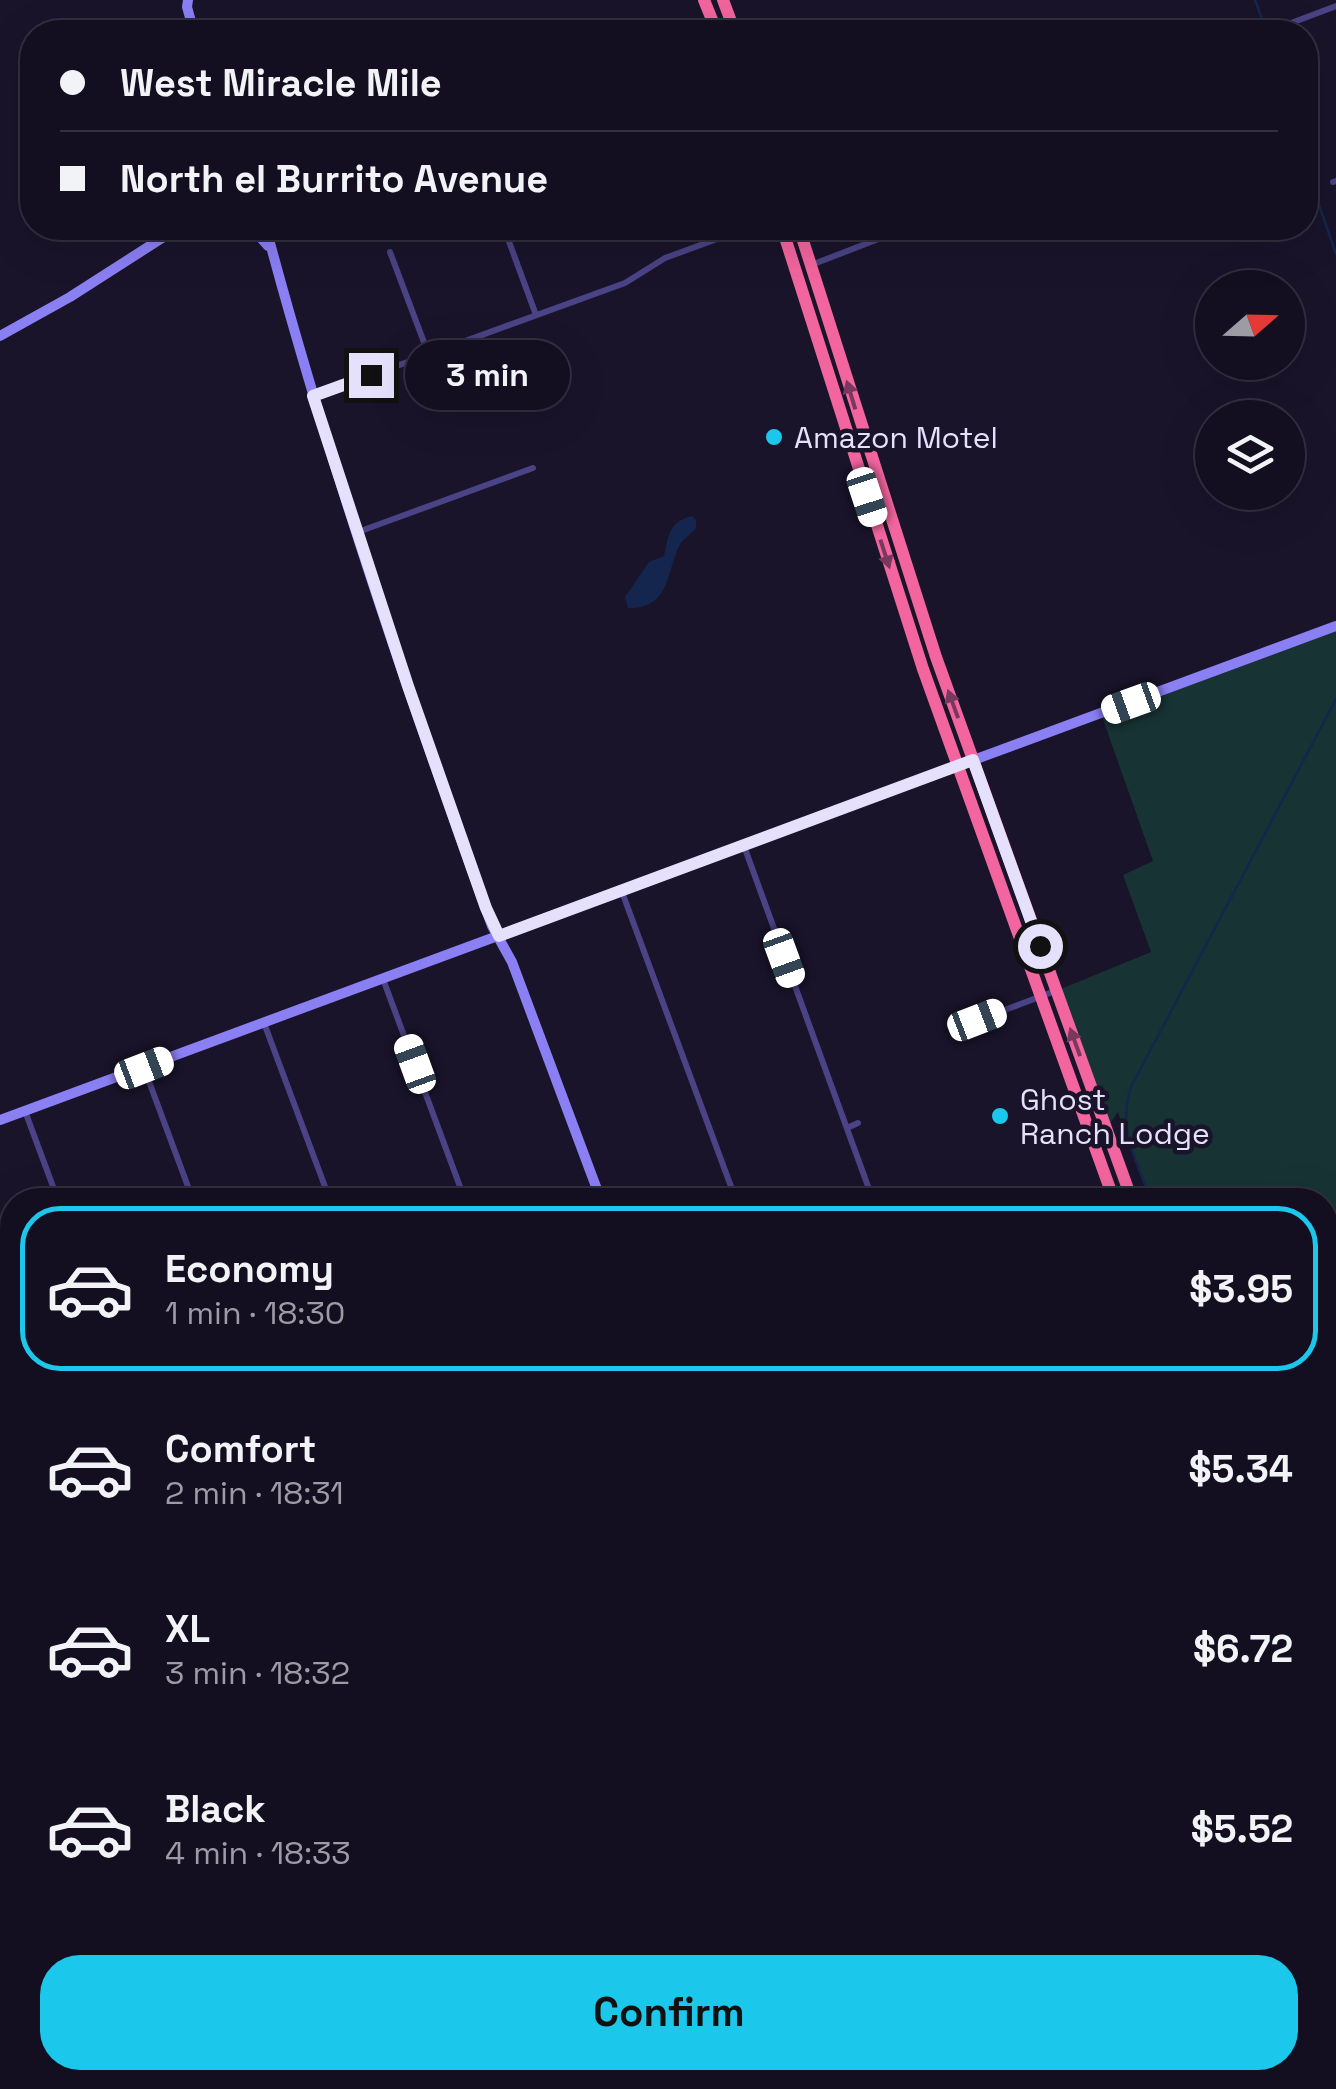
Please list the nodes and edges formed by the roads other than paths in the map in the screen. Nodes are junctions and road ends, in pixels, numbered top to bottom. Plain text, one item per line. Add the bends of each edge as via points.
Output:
1 (1336, 6) edge
2 (1299, 20) edge
3 (156, 240) edge
4 (262, 240) edge
5 (270, 240) edge
6 (508, 240) edge
7 (714, 240) edge
8 (786, 240) edge
9 (803, 240) edge
10 (876, 240) edge
11 (273, 252) junction
12 (390, 252) dead end
13 (811, 265) junction
14 (796, 270) junction
15 (536, 315) junction
16 (0, 336) edge
17 (428, 354) junction
18 (313, 396) junction
19 (844, 428) junction
20 (533, 468) dead end
21 (891, 519) junction
22 (358, 532) junction
23 (1336, 626) edge
24 (973, 760) junction
25 (958, 766) junction
26 (744, 846) junction
27 (622, 892) junction
28 (499, 936) junction
29 (383, 980) junction
30 (1056, 991) junction
31 (1041, 996) junction
32 (264, 1023) junction
33 (952, 1030) dead end
34 (144, 1068) junction
35 (25, 1112) junction
36 (0, 1120) edge
37 (858, 1123) dead end
38 (846, 1128) junction
39 (54, 1188) edge
40 (189, 1188) edge
41 (326, 1188) edge
42 (461, 1188) edge
43 (596, 1188) edge
44 (732, 1188) edge
45 (868, 1188) edge
46 (1110, 1188) edge
47 (1128, 1188) edge

1 - 2 street
3 - 16 street
4 - 11 street
5 - 11 street
6 - 15 street
7 - 15 street via 625,283
8 - 14 highway
9 - 13 highway
10 - 13 street
11 - 18 street
12 - 17 street
13 - 14 street
21 -> 13 highway
14 - 19 highway
15 - 17 street
17 - 18 street
18 - 22 street
19 - 21 highway via 853,434 878,509
19 -> 25 highway
20 - 22 street
24 -> 21 highway
22 - 28 street
23 - 24 street
24 - 25 street
24 - 30 highway
25 - 26 street
25 - 31 highway
26 - 27 street
26 - 38 street
27 - 28 street
27 - 44 street
28 - 29 street
28 - 43 street
29 - 32 street
29 - 42 street
30 - 31 street
47 -> 30 highway
31 - 33 street
31 - 46 highway
32 - 34 street
32 - 41 street
34 - 35 street
34 - 40 street
35 - 36 street
35 - 39 street
37 - 38 street
38 - 45 street

